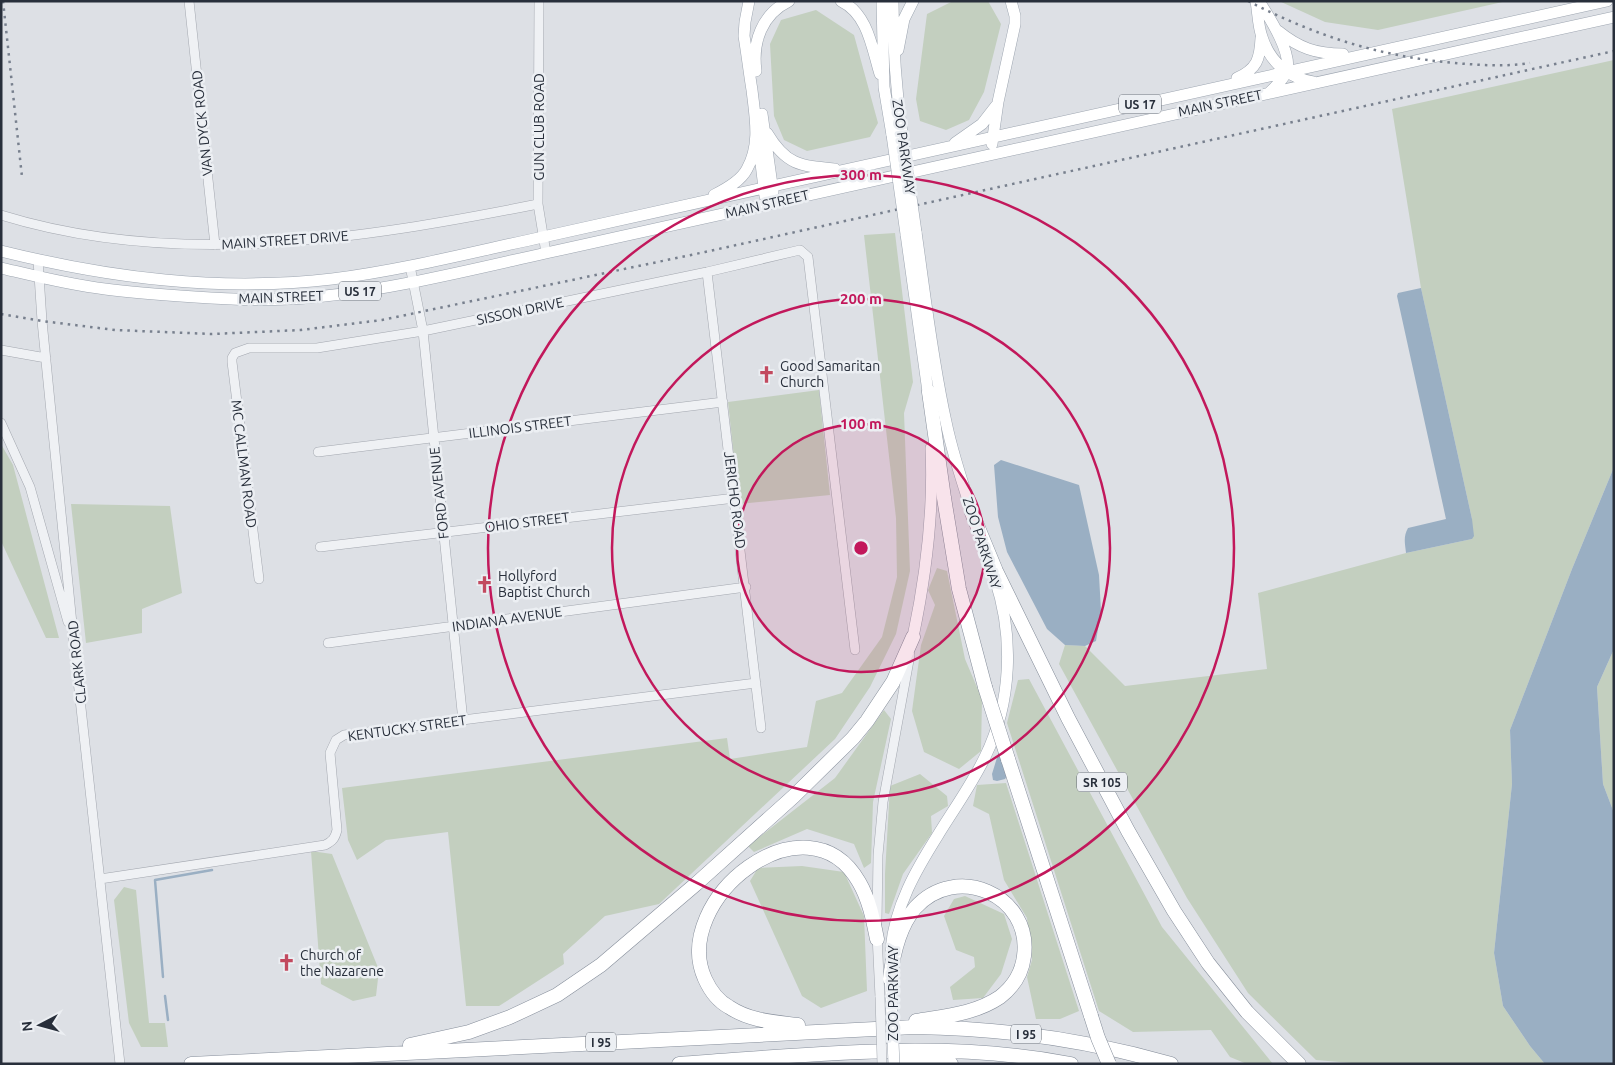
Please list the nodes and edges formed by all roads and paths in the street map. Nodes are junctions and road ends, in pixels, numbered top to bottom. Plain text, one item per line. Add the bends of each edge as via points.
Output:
1 (189, 1) edge
2 (539, 1) edge
3 (749, 1) edge
4 (789, 1) edge
5 (841, 1) edge
6 (882, 1) edge
7 (893, 1) edge
8 (913, 1) edge
9 (1011, 1) edge
10 (1258, 1) edge
11 (1608, 1) edge
12 (1562, 12) junction
13 (1614, 17) edge
14 (1565, 28) junction
15 (1276, 29) junction
16 (1262, 36) junction
17 (1367, 54) junction
18 (1287, 72) junction
19 (895, 74) junction
20 (1317, 82) junction
21 (884, 87) junction
22 (1217, 87) junction
23 (1269, 93) junction
24 (998, 102) junction
25 (760, 126) junction
26 (897, 134) junction
27 (992, 137) junction
28 (950, 147) junction
29 (991, 154) junction
30 (844, 170) junction
31 (768, 187) junction
32 (699, 202) junction
33 (771, 203) junction
34 (538, 204) junction
35 (1, 215) edge
36 (911, 233) junction
37 (544, 237) junction
38 (216, 245) junction
39 (1, 251) edge
40 (546, 253) junction
41 (38, 260) junction
42 (410, 266) junction
43 (1, 268) edge
44 (707, 272) junction
45 (38, 277) junction
46 (413, 282) junction
47 (423, 331) junction
48 (1, 350) edge
49 (237, 351) joint
50 (46, 358) junction
51 (929, 392) junction
52 (723, 402) junction
53 (1, 423) edge
54 (433, 438) junction
55 (318, 452) dead end
56 (735, 498) junction
57 (972, 513) junction
58 (443, 532) junction
59 (320, 547) dead end
60 (259, 579) dead end
61 (746, 587) junction
62 (453, 627) junction
63 (913, 637) junction
64 (328, 643) dead end
65 (74, 644) junction
66 (855, 650) dead end
67 (756, 683) junction
68 (463, 721) junction
69 (761, 728) dead end
70 (100, 879) junction
71 (877, 939) junction
72 (890, 979) junction
73 (885, 997) junction
74 (879, 1028) junction
75 (838, 1030) junction
76 (856, 1052) junction
77 (364, 1054) junction
78 (120, 1064) edge
79 (191, 1064) edge
80 (679, 1064) edge
81 (882, 1064) edge
82 (894, 1064) edge
83 (951, 1064) edge
84 (1071, 1064) edge
85 (1109, 1064) edge
86 (1171, 1064) edge
87 (1299, 1064) edge

1 - 38 street, VAN DYCK ROAD
2 - 34 street, GUN CLUB ROAD
3 - 25 main road via 744,36
4 - 25 main road via 773,12 759,34 755,62
5 - 21 main road via 860,17 868,32
6 - 21 main road, ZOO PARKWAY / SR 105
7 - 19 main road, ZOO PARKWAY / SR 105
8 - 19 main road via 904,19
9 - 24 main road via 1015,16 1014,32
10 - 15 main road
10 - 16 main road
11 - 12 main road, MAIN STREET / US 17
12 - 14 main road
12 - 17 main road, MAIN STREET / US 17
13 - 14 main road, MAIN STREET / US 17
14 - 20 main road, MAIN STREET / US 17
15 - 17 main road via 1291,41 1321,53
15 - 18 main road via 1286,54
16 - 18 main road via 1278,65
16 - 22 main road via 1259,59 1248,73
17 - 18 main road, MAIN STREET / US 17
18 - 20 main road
18 - 22 main road, MAIN STREET / US 17
18 - 23 main road
19 - 26 main road, ZOO PARKWAY / SR 105
20 - 23 main road, MAIN STREET / US 17
21 - 26 main road, ZOO PARKWAY / SR 105
22 - 27 main road, MAIN STREET / US 17
23 - 29 main road, MAIN STREET / US 17
24 - 27 main road
24 - 28 main road via 982,124
25 - 30 main road via 776,148 791,161 817,168
25 - 31 main road
25 - 32 main road via 747,170 723,191
26 - 36 main road, ZOO PARKWAY / SR 105, bridge
27 - 28 main road, MAIN STREET / US 17
27 - 29 main road
28 - 30 main road, MAIN STREET / US 17
29 - 33 main road, MAIN STREET / US 17
30 - 31 main road, MAIN STREET / US 17
31 - 32 main road, MAIN STREET / US 17
31 - 33 main road
32 - 37 main road, MAIN STREET / US 17
33 - 40 main road, MAIN STREET / US 17
34 - 37 street, GUN CLUB ROAD
34 - 38 street, MAIN STREET DRIVE via 387,231 264,244
35 - 38 street, MAIN STREET DRIVE via 122,240
36 - 51 main road, ZOO PARKWAY / SR 105
36 - 57 main road, ZOO PARKWAY / SR 105 via 940,393 953,452
37 - 40 street, GUN CLUB ROAD
37 - 42 main road, MAIN STREET / US 17
39 - 41 main road, MAIN STREET / US 17
40 - 46 main road, MAIN STREET / US 17
41 - 42 main road, MAIN STREET / US 17 via 156,280 241,284 330,279
41 - 45 street, CLARK ROAD
42 - 46 street, FORD AVENUE
43 - 45 main road, MAIN STREET / US 17
44 - 47 street, SISSON DRIVE
44 - 52 street, JERICHO ROAD
44 - 66 street, SISSON DRIVE via 800,250 808,257
45 - 46 main road, MAIN STREET / US 17 via 94,288 246,300 314,297
45 - 50 street, CLARK ROAD
46 - 47 street, FORD AVENUE
47 - 49 street, SISSON DRIVE via 316,348 250,348
47 - 54 street, FORD AVENUE
48 - 50 street
49 - 60 street, MC CALLMAN ROAD via 232,362
50 - 65 street, CLARK ROAD
51 - 63 main road, ZOO PARKWAY via 932,462 929,529
51 - 85 highway, SR 105, bridge via 959,589 985,687
52 - 54 street, ILLINOIS STREET
52 - 56 street, JERICHO ROAD
53 - 65 street via 30,487
54 - 55 street, ILLINOIS STREET
54 - 58 street, FORD AVENUE
56 - 58 street, OHIO STREET
56 - 61 street, JERICHO ROAD
57 - 72 main road, ZOO PARKWAY via 998,588 1004,617 1008,665 1004,703 986,756 906,893 892,935
57 - 87 highway, SR 105 via 996,571 1068,718 1174,912 1208,964 1247,1012
58 - 59 street, OHIO STREET
58 - 62 street, FORD AVENUE
61 - 62 street, INDIANA AVENUE
61 - 67 street, JERICHO ROAD
62 - 64 street, INDIANA AVENUE
62 - 68 street, FORD AVENUE
63 - 71 street, ZOO PARKWAY via 882,812
63 - 77 highway via 892,682 853,738 696,884 601,964 557,994 492,1024 469,1032
65 - 70 street, CLARK ROAD
67 - 68 street, KENTUCKY STREET
67 - 69 street, JERICHO ROAD
68 - 70 street, KENTUCKY STREET via 344,735 336,740 330,761 337,830 335,839 325,845
70 - 78 street, CLARK ROAD
71 - 73 street, ZOO PARKWAY
71 - 75 highway via 868,901 852,871 831,854 806,846 784,849 749,866 738,875 709,913 699,940 700,964 707,984 723,1003 758,1020
72 - 73 main road, ZOO PARKWAY
72 - 74 highway via 896,946 907,920 923,901 941,891 964,886 989,891 1016,914 1024,939 1023,965 1017,978 999,998 980,1008
73 - 81 street, ZOO PARKWAY, bridge
73 - 82 main road, ZOO PARKWAY, bridge
74 - 75 highway, I 95
74 - 86 highway, I 95 via 952,1028 1020,1033 1096,1045
75 - 77 highway, I 95
76 - 80 highway, I 95
76 - 83 highway
76 - 84 highway, I 95 via 963,1051
77 - 79 highway, I 95

